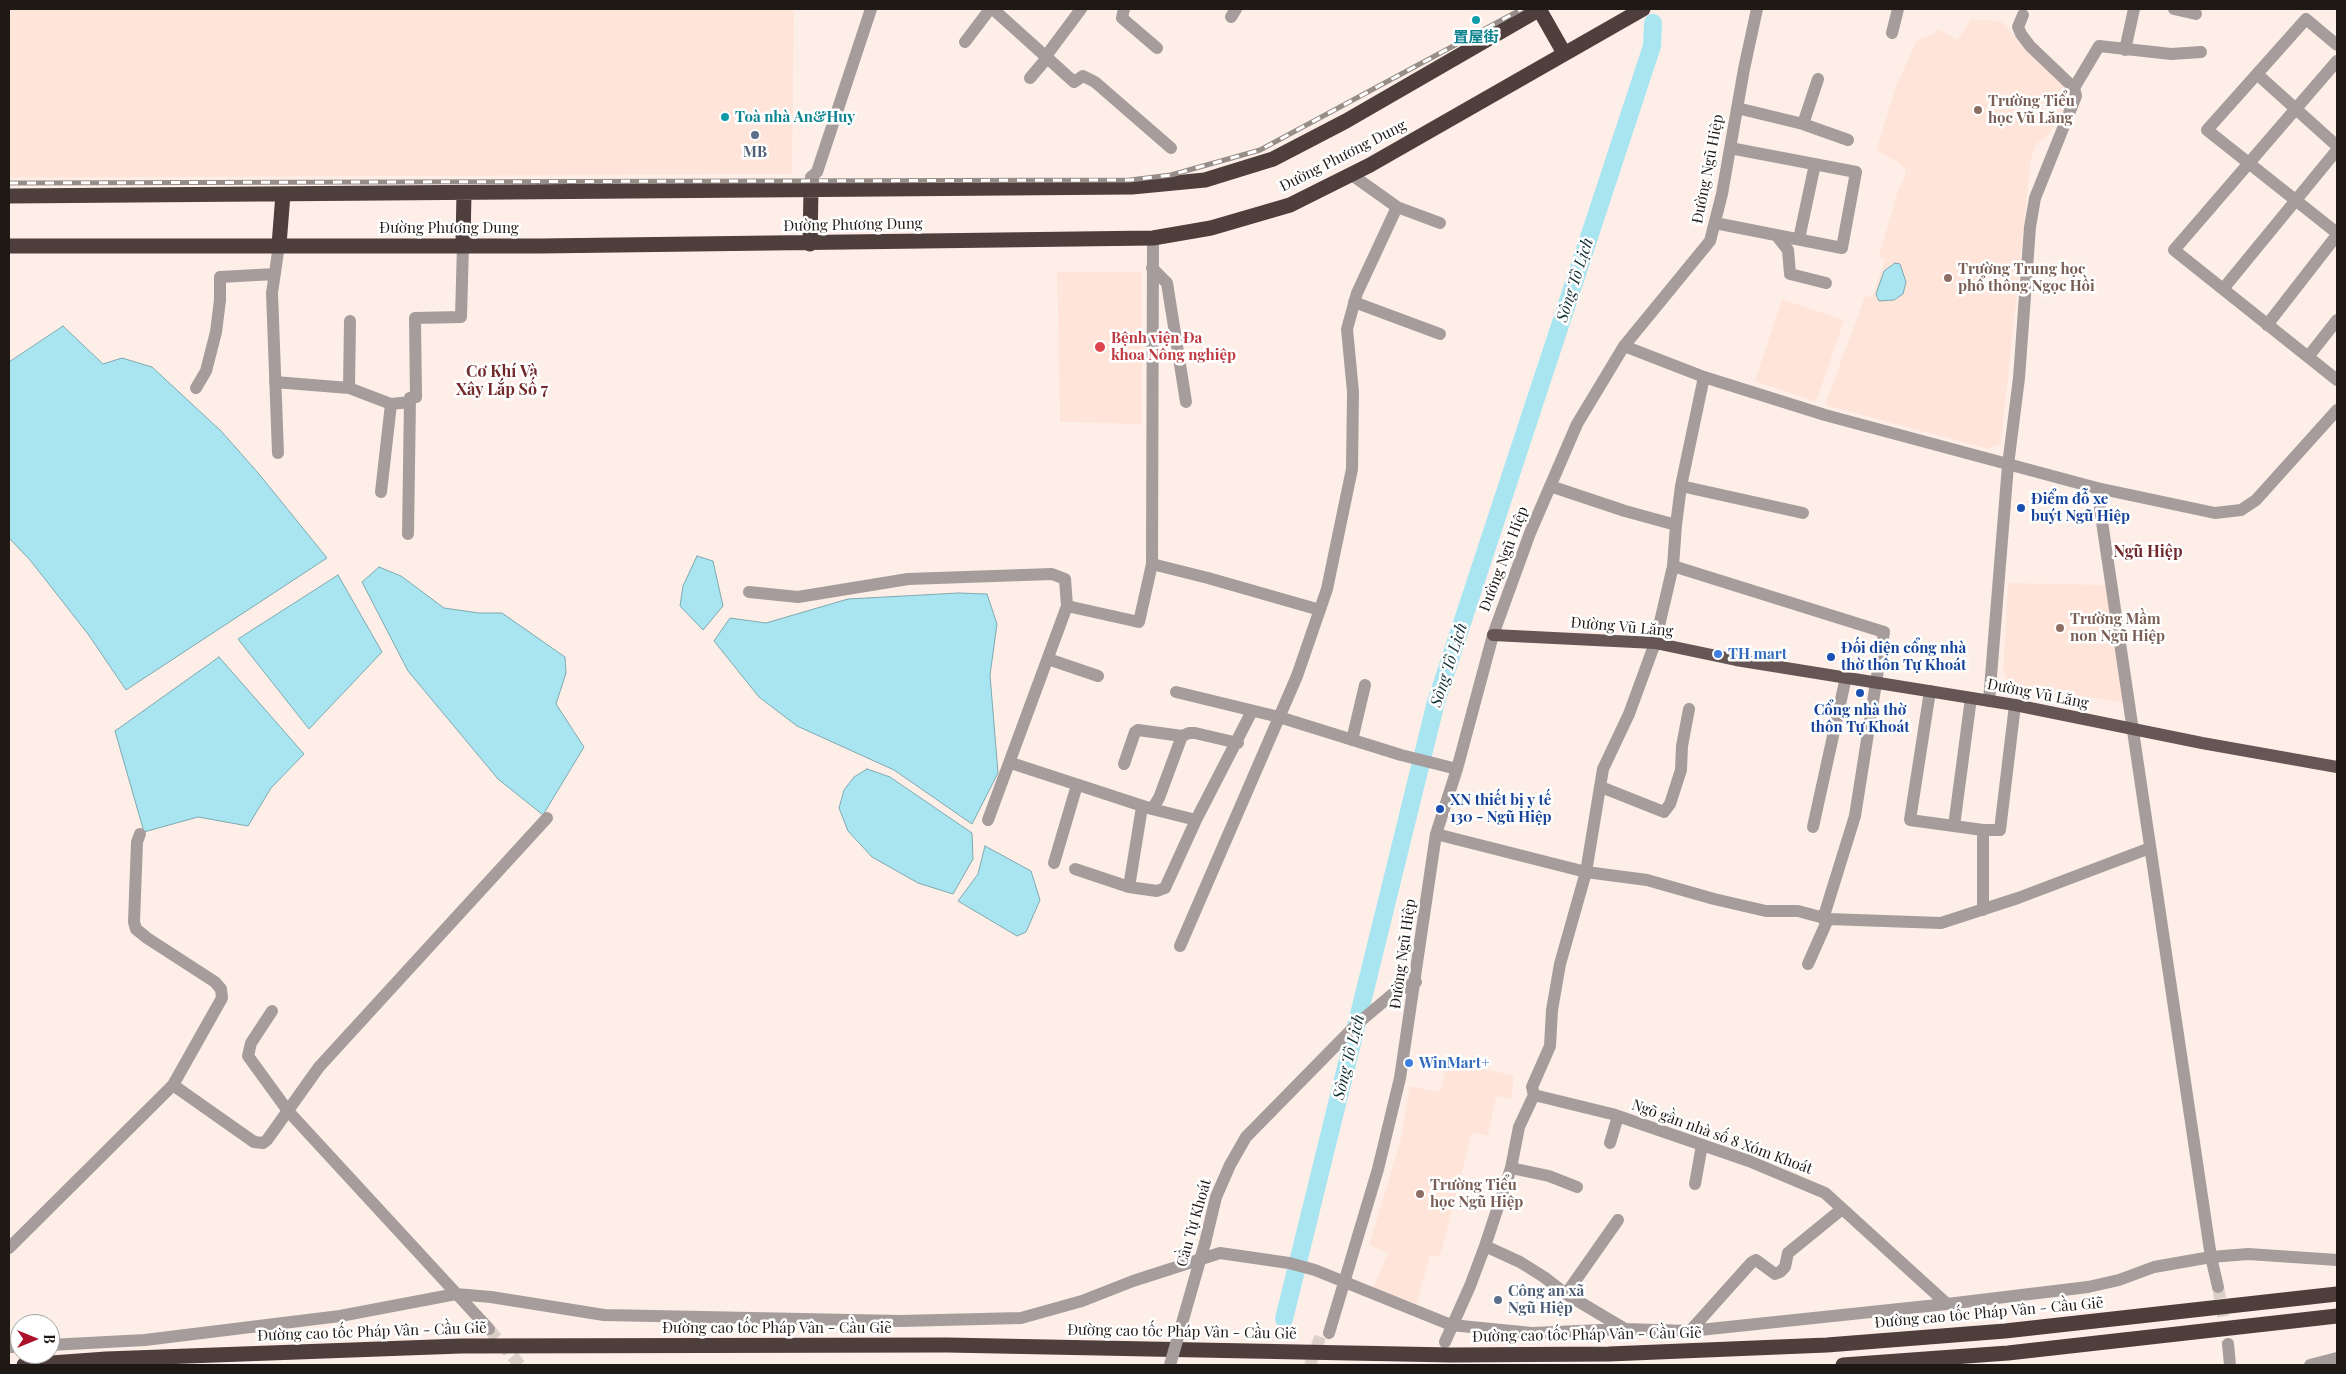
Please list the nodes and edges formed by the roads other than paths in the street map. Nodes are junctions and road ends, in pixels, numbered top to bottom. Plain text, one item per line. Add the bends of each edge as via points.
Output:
1 (870, 9) edge
2 (992, 9) edge
3 (1081, 9) edge
4 (1124, 9) edge
5 (1540, 9) edge
6 (1643, 9) edge
7 (1757, 9) edge
8 (1898, 9) edge
9 (2134, 9) edge
10 (2174, 9) edge
11 (2196, 14) dead end
12 (2023, 15) dead end
13 (1892, 33) dead end
14 (964, 42) dead end
15 (2337, 45) edge
16 (1157, 48) dead end
17 (2125, 50) junction
18 (2202, 52) dead end
19 (1564, 53) junction
20 (1047, 57) junction
21 (2337, 61) edge
22 (2257, 74) junction
23 (1030, 78) dead end
24 (1818, 79) dead end
25 (2074, 88) junction
26 (1737, 108) junction
27 (2297, 109) junction
28 (1803, 124) junction
29 (1848, 140) dead end
30 (2337, 146) edge
31 (1172, 148) dead end
32 (1730, 148) junction
33 (2337, 150) edge
34 (2249, 163) junction
35 (1815, 164) junction
36 (1352, 174) junction
37 (811, 190) junction
38 (464, 192) junction
39 (283, 194) junction
40 (9, 196) edge
41 (2297, 201) junction
42 (1398, 207) junction
43 (1440, 223) dead end
44 (1715, 223) junction
45 (2337, 234) edge
46 (1776, 235) junction
47 (1153, 238) junction
48 (1799, 239) junction
49 (463, 244) junction
50 (810, 244) junction
51 (279, 245) junction
52 (9, 246) edge
53 (1152, 268) junction
54 (275, 274) junction
55 (1826, 283) dead end
56 (2223, 289) junction
57 (1354, 302) junction
58 (2337, 320) edge
59 (350, 321) dead end
60 (2267, 325) junction
61 (1440, 334) dead end
62 (1624, 346) junction
63 (2308, 357) junction
64 (1704, 377) junction
65 (2337, 380) edge
66 (276, 382) junction
67 (196, 388) dead end
68 (349, 388) junction
69 (410, 402) junction
70 (1186, 402) dead end
71 (391, 404) junction
72 (2337, 410) edge
73 (278, 453) dead end
74 (2008, 465) junction
75 (1550, 486) junction
76 (1681, 486) junction
77 (2097, 488) junction
78 (381, 492) dead end
79 (1803, 512) dead end
80 (1676, 525) junction
81 (408, 534) dead end
82 (1152, 564) junction
83 (1673, 566) junction
84 (749, 592) dead end
85 (1067, 606) junction
86 (1320, 610) junction
87 (1493, 635) junction
88 (1655, 643) junction
89 (1048, 659) junction
90 (1098, 676) dead end
91 (1846, 677) junction
92 (1877, 682) junction
93 (1365, 685) dead end
94 (1176, 692) dead end
95 (1930, 692) junction
96 (1971, 698) junction
97 (1989, 701) junction
98 (2015, 705) junction
99 (1689, 708) dead end
100 (1252, 711) junction
101 (1279, 717) junction
102 (2135, 729) junction
103 (1182, 736) junction
104 (1352, 740) junction
105 (1238, 742) junction
106 (1011, 763) junction
107 (1124, 764) dead end
108 (2337, 767) edge
109 (1451, 768) junction
110 (1077, 785) junction
111 (1601, 787) junction
112 (1147, 808) junction
113 (548, 818) dead end
114 (988, 820) dead end
115 (1196, 820) junction
116 (1954, 826) junction
117 (1812, 827) dead end
118 (1983, 830) junction
119 (140, 834) dead end
120 (1436, 834) junction
121 (2150, 848) junction
122 (1054, 863) dead end
123 (1075, 869) dead end
124 (1586, 872) junction
125 (1129, 888) junction
126 (1983, 910) junction
127 (1825, 919) junction
128 (1180, 946) dead end
129 (1808, 964) dead end
130 (1416, 982) junction
131 (272, 1011) dead end
132 (173, 1085) junction
133 (1534, 1095) junction
134 (288, 1111) junction
135 (1618, 1116) junction
136 (1610, 1143) dead end
137 (1702, 1145) junction
138 (1511, 1168) junction
139 (1695, 1184) dead end
140 (1577, 1187) dead end
141 (1842, 1209) junction
142 (1618, 1220) dead end
143 (1485, 1246) junction
144 (9, 1248) edge
145 (2211, 1257) junction
146 (2337, 1260) edge
147 (1343, 1281) junction
148 (2218, 1287) tunnel mouth
149 (456, 1294) junction
150 (1566, 1294) junction
151 (2337, 1294) edge
152 (1947, 1304) junction
153 (2337, 1316) edge
154 (1451, 1325) junction
155 (489, 1329) tunnel mouth
156 (1625, 1329) junction
157 (1690, 1331) junction
158 (1326, 1333) tunnel mouth
159 (1445, 1342) dead end
160 (60, 1344) edge
161 (2228, 1344) tunnel mouth
162 (2337, 1358) edge
163 (24, 1365) edge
164 (1170, 1365) edge
165 (1842, 1365) edge
166 (2230, 1365) edge
167 (2310, 1365) edge

1 - 37 street via 816,172 811,177
2 - 14 street
2 - 20 street
3 - 20 street
4 - 16 street via 1122,18
5 - 19 highway
5 - 37 highway, Đường Phương Dung via 1346,121 1273,159 1205,180 1132,187
6 - 19 highway, Đường Phương Dung
7 - 26 street, Đường Ngũ Hiệp
8 - 13 street
9 - 17 street
10 - 11 street
12 - 25 street via 2018,27 2021,34
15 - 22 street via 2306,19
17 - 18 street via 2171,54
17 - 25 street via 2099,46
19 - 36 highway, Đường Phương Dung
20 - 23 street
20 - 31 street via 1074,82 1083,76 1094,82
21 - 27 street
22 - 27 street
22 - 34 street via 2207,130
24 - 28 street
25 - 74 street via 2076,96 2035,198
26 - 28 street
26 - 32 street, Đường Ngũ Hiệp
27 - 30 street
27 - 34 street
28 - 29 street
32 - 35 street
32 - 44 street, Đường Ngũ Hiệp
33 - 41 street
34 - 41 street
34 - 56 street via 2174,250
35 - 48 street
35 - 48 street via 1856,172 1842,248
36 - 42 street
36 - 47 highway, Đường Phương Dung via 1290,205 1212,228
37 - 38 highway, Đường Phương Dung
37 - 50 highway
38 - 39 highway, Đường Phương Dung
38 - 49 highway
39 - 40 highway, Đường Phương Dung
39 - 51 highway
41 - 45 street
41 - 56 street
42 - 43 street
42 - 57 street
44 - 46 street
44 - 62 street, Đường Ngũ Hiệp via 1710,241
45 - 60 street
46 - 48 street
46 - 55 street via 1788,250 1790,274
47 - 50 highway, Đường Phương Dung
47 - 53 street
49 - 50 highway, Đường Phương Dung
49 - 51 highway, Đường Phương Dung
49 - 69 street via 461,316 415,318 416,397 410,398
51 - 52 highway, Đường Phương Dung
51 - 54 street
53 - 70 street via 1166,283
53 - 82 street
54 - 66 street via 272,293
54 - 67 street via 220,277 216,332 206,371
56 - 60 street
57 - 61 street
57 - 86 street via 1347,329 1353,392 1352,469
58 - 63 street
59 - 68 street
60 - 63 street
62 - 64 street
62 - 75 street, Đường Ngũ Hiệp via 1578,424
63 - 65 street
64 - 74 street via 1825,415
64 - 76 street
66 - 68 street
66 - 73 street
68 - 71 street
69 - 71 street
69 - 81 street
71 - 78 street
72 - 77 street via 2256,500 2241,510 2215,512
74 - 77 street
74 - 97 street
75 - 80 street
75 - 87 street, Đường Ngũ Hiệp
76 - 79 street
76 - 80 street
77 - 102 street
80 - 83 street
82 - 85 street via 1139,622
82 - 86 street
83 - 88 street
83 - 92 street via 1884,632
84 - 85 street via 798,597 908,579 1052,574 1065,579
85 - 89 street
86 - 101 street
87 - 88 main road, Đường Vũ Lăng
87 - 109 street, Đường Ngũ Hiệp
88 - 91 main road, Đường Vũ Lăng via 1736,660
88 - 111 street via 1629,714 1603,769
89 - 90 street
89 - 106 street
91 - 92 main road, Đường Vũ Lăng
91 - 117 street
92 - 95 main road, Đường Vũ Lăng
92 - 127 street via 1855,816
93 - 104 street
94 - 100 street
95 - 96 main road, Đường Vũ Lăng
95 - 116 street via 1910,820
96 - 97 main road, Đường Vũ Lăng
96 - 116 street
97 - 98 main road, Đường Vũ Lăng
98 - 102 main road, Đường Vũ Lăng
98 - 118 street via 2000,830
99 - 111 street via 1681,770 1670,804 1664,812
100 - 101 street
100 - 105 street
101 - 104 street
101 - 128 street
102 - 108 main road, Đường Vũ Lăng
102 - 121 street
103 - 105 street via 1195,733
103 - 107 street via 1138,730
103 - 112 street via 1159,798
104 - 109 street
105 - 115 street
106 - 110 street
106 - 114 street
109 - 120 street, Đường Ngũ Hiệp
110 - 112 street
110 - 122 street
111 - 124 street
112 - 115 street
112 - 125 street
113 - 134 street via 318,1067
115 - 125 street via 1165,888 1158,891
116 - 118 street
118 - 126 street
119 - 132 street via 136,842 136,929 215,982 222,992 216,1011
120 - 124 street
120 - 130 street, Đường Ngũ Hiệp
121 - 126 street
121 - 145 street
123 - 125 street
124 - 127 street via 1647,880 1757,909 1798,911
124 - 133 street via 1560,964 1550,1046 1532,1087
126 - 127 street via 1941,923
127 - 129 street
130 - 147 street, Đường Ngũ Hiệp via 1400,1078 1378,1170
130 - 164 street, Cầu Tự Khoát, bridge via 1395,992 1361,1020 1246,1137 1216,1197
131 - 134 street via 251,1043 248,1056
132 - 134 street via 254,1142 267,1140
132 - 144 street
133 - 135 street, Ngõ gần nhà số 8 Xóm Khoát
133 - 138 street via 1519,1127
134 - 149 street
135 - 136 street
135 - 137 street, Ngõ gần nhà số 8 Xóm Khoát
137 - 139 street
137 - 141 street, Ngõ gần nhà số 8 Xóm Khoát via 1825,1193
138 - 140 street via 1549,1176
138 - 143 street
141 - 152 street, Ngõ gần nhà số 8 Xóm Khoát
141 - 157 street via 1788,1253 1785,1267 1780,1272 1775,1274 1756,1260 1751,1263
142 - 150 street
143 - 150 street via 1528,1267
143 - 154 street
145 - 146 street via 2248,1254
145 - 148 street
145 - 152 street via 2171,1263 2088,1287
147 - 149 street via 1289,1264 1220,1253 1082,1301 1021,1318 900,1321 604,1315
147 - 154 street
147 - 158 street, Đường Ngũ Hiệp
149 - 155 street
149 - 160 street via 330,1318 145,1340
150 - 156 street
151 - 163 highway, Đường cao tốc Pháp Vân - Cầu Giẽ via 2005,1331 1827,1344 1619,1353 1451,1355 947,1345 461,1346 125,1358
152 - 157 street
153 - 165 highway via 2008,1353
154 - 156 street via 1532,1333
154 - 159 street
156 - 157 street
161 - 166 street
162 - 167 street

